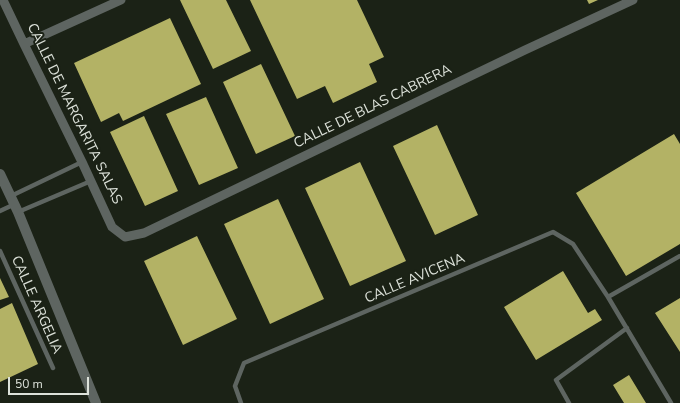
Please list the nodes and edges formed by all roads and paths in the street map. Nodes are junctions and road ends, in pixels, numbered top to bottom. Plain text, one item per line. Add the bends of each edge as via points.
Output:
1 (3, 0) edge
2 (633, 0) edge
3 (116, 1) edge
4 (24, 44) junction
5 (82, 162) junction
6 (0, 174) edge
7 (91, 181) junction
8 (15, 204) junction
9 (0, 211) edge
10 (125, 237) joint
11 (0, 251) edge
12 (680, 256) edge
13 (608, 297) junction
14 (626, 328) junction
15 (53, 368) dead end
16 (96, 403) edge
17 (241, 403) edge
18 (569, 403) edge
19 (671, 403) edge

1 - 4 street, CALLE DE MARGARITA SALAS
2 - 10 street, CALLE DE BLAS CABRERA via 144,233
3 - 4 street
4 - 5 street, CALLE DE MARGARITA SALAS
5 - 7 street, CALLE DE MARGARITA SALAS
5 - 8 lane
6 - 8 street
7 - 8 lane
7 - 10 street, CALLE DE MARGARITA SALAS via 112,226
8 - 9 lane
8 - 16 street
11 - 15 lane, CALLE ARGELIA
12 - 13 lane
13 - 14 lane
13 - 17 lane, CALLE AVICENA via 572,244 553,232 244,363 235,386
14 - 18 lane via 556,380
14 - 19 lane

